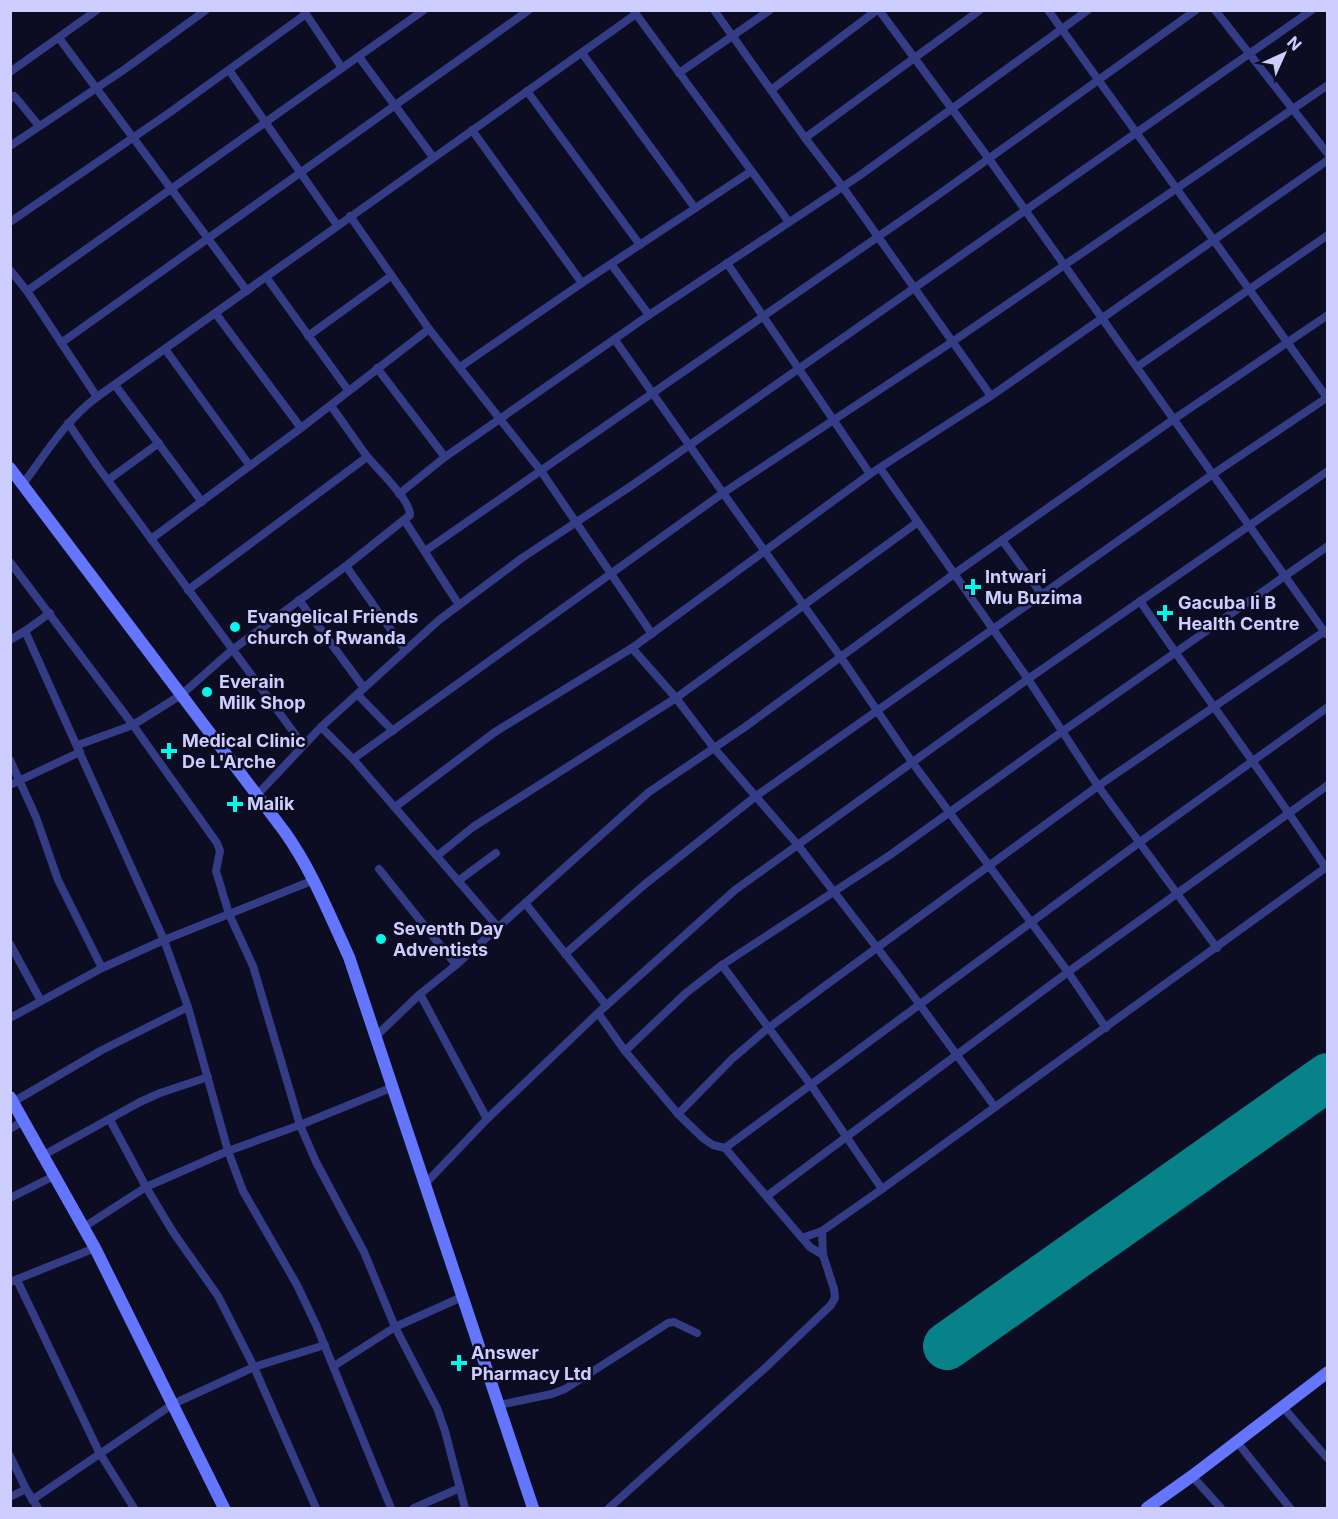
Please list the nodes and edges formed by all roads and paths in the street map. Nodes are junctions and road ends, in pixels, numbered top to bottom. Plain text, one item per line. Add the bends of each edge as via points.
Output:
1 (97, 10) edge
2 (206, 10) edge
3 (424, 10) edge
4 (529, 10) edge
5 (714, 10) edge
6 (770, 10) edge
7 (878, 10) edge
8 (980, 10) edge
9 (1048, 10) edge
10 (1088, 10) edge
11 (1196, 10) edge
12 (1215, 10) edge
13 (1312, 10) edge
14 (305, 12) edge
15 (635, 12) edge
16 (1062, 30) junction
17 (732, 36) junction
18 (59, 38) junction
19 (582, 53) junction
20 (1249, 55) junction
21 (359, 57) junction
22 (915, 59) junction
23 (342, 68) junction
24 (229, 70) junction
25 (10, 72) edge
26 (679, 74) junction
27 (1098, 80) junction
28 (1328, 85) edge
29 (97, 88) junction
30 (771, 90) junction
31 (527, 91) junction
32 (10, 99) edge
33 (394, 105) junction
34 (952, 109) junction
35 (1292, 110) junction
36 (266, 122) junction
37 (39, 126) junction
38 (472, 130) junction
39 (1137, 132) junction
40 (805, 138) junction
41 (133, 139) junction
42 (10, 146) edge
43 (1328, 154) edge
44 (434, 157) junction
45 (989, 159) junction
46 (1328, 160) edge
47 (750, 172) junction
48 (300, 173) junction
49 (842, 186) junction
50 (1177, 187) junction
51 (172, 190) junction
52 (695, 208) junction
53 (1025, 210) junction
54 (350, 216) junction
55 (10, 222) edge
56 (789, 222) junction
57 (338, 225) junction
58 (1328, 235) edge
59 (878, 238) junction
60 (207, 240) junction
61 (1214, 240) junction
62 (640, 244) junction
63 (727, 263) junction
64 (1064, 263) junction
65 (611, 264) junction
66 (10, 270) edge
67 (391, 276) junction
68 (266, 277) junction
69 (582, 283) junction
70 (913, 288) junction
71 (1249, 289) junction
72 (27, 291) junction
73 (247, 291) junction
74 (216, 314) junction
75 (649, 315) junction
76 (1328, 315) edge
77 (763, 316) junction
78 (1103, 317) junction
79 (429, 329) junction
80 (308, 336) junction
81 (615, 340) junction
82 (952, 342) junction
83 (1287, 342) junction
84 (61, 343) junction
85 (165, 349) junction
86 (460, 367) junction
87 (1137, 367) junction
88 (377, 368) junction
89 (798, 369) junction
90 (115, 385) junction
91 (348, 390) junction
92 (653, 393) junction
93 (991, 396) junction
94 (97, 397) junction
95 (1327, 398) edge
96 (331, 406) junction
97 (501, 419) junction
98 (1174, 419) junction
99 (834, 421) junction
100 (68, 423) junction
101 (301, 428) junction
102 (159, 443) junction
103 (689, 445) junction
104 (368, 457) junction
105 (446, 457) junction
106 (250, 466) junction
107 (10, 468) edge
108 (880, 468) junction
109 (542, 471) junction
110 (1328, 471) edge
111 (870, 474) junction
112 (1213, 474) junction
113 (108, 480) junction
114 (23, 484) junction
115 (723, 493) junction
116 (399, 494) junction
117 (202, 502) junction
118 (405, 521) junction
119 (576, 522) junction
120 (918, 522) junction
121 (1250, 524) junction
122 (151, 539) junction
123 (1002, 540) junction
124 (1328, 546) edge
125 (425, 551) junction
126 (765, 552) junction
127 (10, 562) edge
128 (346, 566) junction
129 (611, 573) junction
130 (954, 574) junction
131 (1285, 576) junction
132 (188, 590) junction
133 (1042, 595) junction
134 (299, 600) junction
135 (1140, 601) junction
136 (459, 605) junction
137 (804, 606) junction
138 (50, 613) junction
139 (993, 630) junction
140 (25, 632) junction
141 (1326, 632) edge
142 (652, 634) junction
143 (10, 640) edge
144 (632, 648) junction
145 (232, 650) junction
146 (405, 650) junction
147 (1175, 653) junction
148 (840, 656) junction
149 (1028, 678) junction
150 (361, 691) junction
151 (181, 694) junction
152 (676, 698) junction
153 (1213, 707) junction
154 (1328, 707) edge
155 (877, 710) junction
156 (133, 724) junction
157 (321, 726) junction
158 (393, 731) junction
159 (1063, 731) junction
160 (303, 745) junction
161 (79, 748) junction
162 (714, 748) junction
163 (353, 759) junction
164 (10, 760) edge
165 (1253, 760) junction
166 (912, 762) junction
167 (20, 780) junction
168 (10, 785) edge
169 (1328, 785) edge
170 (1098, 786) junction
171 (257, 795) junction
172 (756, 796) junction
173 (395, 807) junction
174 (1289, 812) junction
175 (950, 813) junction
176 (1140, 842) junction
177 (797, 844) junction
178 (496, 853) dead end
179 (437, 856) junction
180 (989, 865) junction
181 (1326, 867) edge
182 (379, 869) dead end
183 (314, 880) junction
184 (458, 881) junction
185 (834, 891) junction
186 (1177, 894) junction
187 (525, 903) junction
188 (229, 914) junction
189 (1030, 923) junction
190 (498, 927) junction
191 (164, 940) junction
192 (10, 944) edge
193 (1216, 948) junction
194 (877, 949) junction
195 (565, 954) junction
196 (456, 965) junction
197 (722, 965) junction
198 (102, 968) junction
199 (1068, 972) junction
200 (420, 994) junction
201 (41, 1001) junction
202 (919, 1004) junction
203 (606, 1005) junction
204 (188, 1007) junction
205 (598, 1013) junction
206 (10, 1018) edge
207 (1106, 1028) junction
208 (767, 1029) junction
209 (375, 1037) junction
210 (626, 1051) junction
211 (958, 1056) junction
212 (208, 1077) junction
213 (811, 1085) junction
214 (393, 1087) junction
215 (12, 1099) edge
216 (995, 1107) junction
217 (678, 1114) junction
218 (487, 1119) junction
219 (110, 1120) junction
220 (23, 1121) junction
221 (300, 1125) junction
222 (10, 1129) edge
223 (846, 1137) junction
224 (725, 1148) junction
225 (228, 1150) junction
226 (42, 1156) junction
227 (54, 1176) junction
228 (424, 1185) junction
229 (146, 1187) junction
230 (882, 1189) junction
231 (767, 1196) junction
232 (10, 1198) edge
233 (84, 1227) junction
234 (822, 1231) junction
235 (802, 1238) junction
236 (95, 1248) junction
237 (823, 1255) junction
238 (14, 1281) edge
239 (462, 1298) junction
240 (395, 1327) junction
241 (697, 1333) dead end
242 (325, 1344) junction
243 (334, 1366) junction
244 (254, 1367) junction
245 (1326, 1376) edge
246 (173, 1404) junction
247 (499, 1405) junction
248 (1282, 1406) junction
249 (1237, 1442) junction
250 (99, 1452) junction
251 (10, 1456) edge
252 (1328, 1459) edge
253 (1192, 1476) junction
254 (460, 1488) junction
255 (26, 1489) junction
256 (10, 1497) edge
257 (32, 1500) junction
258 (38, 1509) edge
259 (134, 1509) edge
260 (224, 1509) edge
261 (316, 1509) edge
262 (391, 1509) edge
263 (414, 1509) edge
264 (465, 1509) edge
265 (533, 1509) edge
266 (609, 1509) edge
267 (1147, 1509) edge
268 (1221, 1509) edge
269 (1290, 1509) edge

1 - 18 street
2 - 29 street
3 - 21 street
4 - 33 street
5 - 17 street
6 - 17 street
7 - 22 street
7 - 30 street
8 - 22 street
9 - 16 street
10 - 16 street
11 - 27 street
12 - 20 street
13 - 20 street
14 - 23 street
14 - 24 street
15 - 19 street
15 - 26 street
16 - 27 street
16 - 34 street
17 - 26 street
17 - 30 street
18 - 25 street
18 - 29 street
19 - 31 street
19 - 52 street
20 - 35 street
20 - 39 street
21 - 23 street
21 - 33 street
22 - 34 street
22 - 40 street
23 - 36 street
24 - 36 street
24 - 41 street
26 - 47 street
27 - 39 street
27 - 45 street
28 - 35 street
29 - 37 street
29 - 41 street
30 - 40 street
31 - 38 street
31 - 62 street
32 - 37 street via 14,96
33 - 44 street
33 - 48 street
34 - 45 street
34 - 49 street
35 - 43 street
35 - 50 street
36 - 48 street
36 - 51 street
37 - 42 street
38 - 44 street
38 - 69 street
39 - 50 street
39 - 53 street
40 - 49 street
41 - 51 street
41 - 55 street
44 - 54 street
45 - 53 street
45 - 59 street
46 - 61 street
47 - 52 street
47 - 56 street
48 - 57 street
48 - 60 street
49 - 56 street
49 - 59 street
50 - 61 street
50 - 64 street
51 - 60 street
51 - 72 street
52 - 62 street
53 - 64 street
53 - 70 street
54 - 57 street
54 - 67 street
56 - 63 street
57 - 68 street
58 - 71 street
59 - 70 street
59 - 77 street
60 - 73 street
60 - 84 street
61 - 71 street
61 - 78 street
62 - 65 street
63 - 75 street
63 - 77 street
64 - 78 street
64 - 82 street
65 - 69 street
65 - 75 street
66 - 72 street
67 - 79 street
67 - 80 street
68 - 73 street
68 - 80 street
69 - 86 street
70 - 82 street
70 - 89 street
71 - 83 street
71 - 87 street
72 - 84 street
73 - 74 street
74 - 85 street
74 - 101 street
75 - 81 street
76 - 83 street
77 - 89 street
77 - 92 street
78 - 87 street
78 - 93 street
79 - 86 street
79 - 88 street
80 - 91 street
81 - 92 street
81 - 97 street
82 - 93 street
82 - 99 street
83 - 95 street
83 - 98 street
84 - 94 street
85 - 90 street
85 - 106 street
86 - 97 street
87 - 98 street
88 - 91 street
88 - 105 street
89 - 99 street
89 - 103 street
90 - 94 street
90 - 102 street
91 - 96 street
92 - 103 street
92 - 109 street
93 - 108 street
94 - 100 street
95 - 112 street
96 - 101 street
96 - 104 street
97 - 105 street
97 - 109 street
98 - 112 street
98 - 123 street
99 - 111 street
99 - 115 street
100 - 113 street
100 - 114 street
101 - 106 street
102 - 113 street
102 - 117 street
103 - 115 street
103 - 119 street
104 - 116 street
104 - 132 street
105 - 116 street
106 - 117 street
107 - 114 street
108 - 111 street
108 - 120 street
109 - 119 street
109 - 125 street
110 - 121 street
111 - 126 street
112 - 121 street
112 - 133 street
113 - 122 street
114 - 151 street
115 - 126 street
115 - 129 street
116 - 118 street via 410,511
117 - 122 street
118 - 125 street
118 - 128 street
119 - 129 street
119 - 136 street
120 - 130 street
120 - 137 street
121 - 131 street
121 - 135 street
122 - 132 street
123 - 130 street
123 - 133 street
124 - 131 street
125 - 136 street
126 - 137 street
126 - 142 street
127 - 138 street
128 - 134 street
128 - 146 street
129 - 142 street
129 - 158 street
130 - 139 street
130 - 148 street
131 - 141 street
131 - 147 street
132 - 145 street
133 - 139 street
134 - 145 street
134 - 150 street
135 - 147 street
135 - 149 street
136 - 146 street
137 - 148 street
137 - 152 street
138 - 140 street
138 - 156 street
139 - 149 street
139 - 155 street
140 - 143 street
140 - 161 street
141 - 153 street
142 - 144 street
144 - 152 street
144 - 173 street via 495,732
145 - 151 street
145 - 160 street
146 - 150 street
147 - 153 street
147 - 159 street
148 - 155 street
148 - 162 street
149 - 159 street
149 - 166 street
150 - 157 street
150 - 158 street
151 - 156 street
151 - 171 street
152 - 162 street
152 - 179 street via 473,827
153 - 165 street
153 - 170 street
154 - 165 street
155 - 166 street
155 - 172 street
156 - 161 street
156 - 188 street via 217,843 220,851 216,871
157 - 160 street
157 - 163 street
158 - 163 street
159 - 170 street
159 - 175 street
160 - 171 street
161 - 167 street
161 - 191 street
162 - 172 street
162 - 187 street via 642,797
163 - 173 street
164 - 167 street
165 - 174 street
165 - 176 street
166 - 175 street
166 - 177 street
167 - 168 street
167 - 198 street via 58,880
169 - 174 street
170 - 176 street
170 - 180 street
171 - 183 street via 301,855
172 - 177 street
172 - 195 street
173 - 179 street
174 - 181 street
174 - 186 street
175 - 180 street
175 - 185 street
176 - 186 street
176 - 189 street
177 - 185 street
177 - 203 street via 735,890
178 - 184 street
179 - 184 street
180 - 189 street
180 - 194 street
181 - 193 street
182 - 196 street
183 - 188 street
183 - 209 street via 349,957
184 - 190 street
185 - 194 street
185 - 197 street
186 - 193 street
186 - 199 street
187 - 190 street
187 - 195 street
188 - 191 street
188 - 221 street via 253,966
189 - 199 street
189 - 202 street
190 - 196 street
191 - 198 street
191 - 204 street
192 - 201 street
193 - 207 street
194 - 202 street
194 - 208 street
195 - 203 street
196 - 200 street
197 - 208 street
197 - 210 street via 686,993
198 - 201 street
199 - 207 street
199 - 211 street
200 - 209 street
200 - 218 street
201 - 206 street
202 - 211 street
202 - 213 street
203 - 205 street
204 - 212 street
204 - 215 street
205 - 210 street
205 - 218 street
207 - 216 street
208 - 213 street
208 - 217 street
209 - 214 street
210 - 217 street
211 - 216 street
211 - 223 street
212 - 219 street via 160,1093
212 - 225 street
213 - 223 street
213 - 224 street
214 - 221 street
214 - 228 street
215 - 220 street
216 - 230 street
217 - 224 street via 712,1145
218 - 228 street
219 - 226 street
219 - 229 street
220 - 222 street
220 - 226 street
221 - 225 street
221 - 240 street
223 - 230 street
223 - 231 street
224 - 231 street
225 - 229 street
225 - 242 street via 243,1191 297,1285
226 - 227 street
227 - 232 street
227 - 233 street
228 - 239 street
229 - 233 street
229 - 244 street via 218,1296
230 - 234 street
231 - 235 street
233 - 236 street
234 - 235 street
234 - 237 street
235 - 237 street
236 - 238 street
236 - 246 street
237 - 266 street via 834,1289 831,1305
238 - 250 street
239 - 240 street
239 - 247 street
240 - 243 street
240 - 254 street via 437,1408
241 - 247 street via 668,1323 565,1389
242 - 243 street
242 - 244 street
243 - 262 street
244 - 246 street
244 - 261 street
245 - 248 street
246 - 250 street
246 - 260 street
247 - 265 street
248 - 249 street
248 - 252 street
249 - 253 street
249 - 269 street
250 - 257 street
250 - 259 street
251 - 255 street
253 - 267 street
253 - 268 street
254 - 263 street
254 - 264 street
255 - 256 street
255 - 257 street
257 - 258 street

